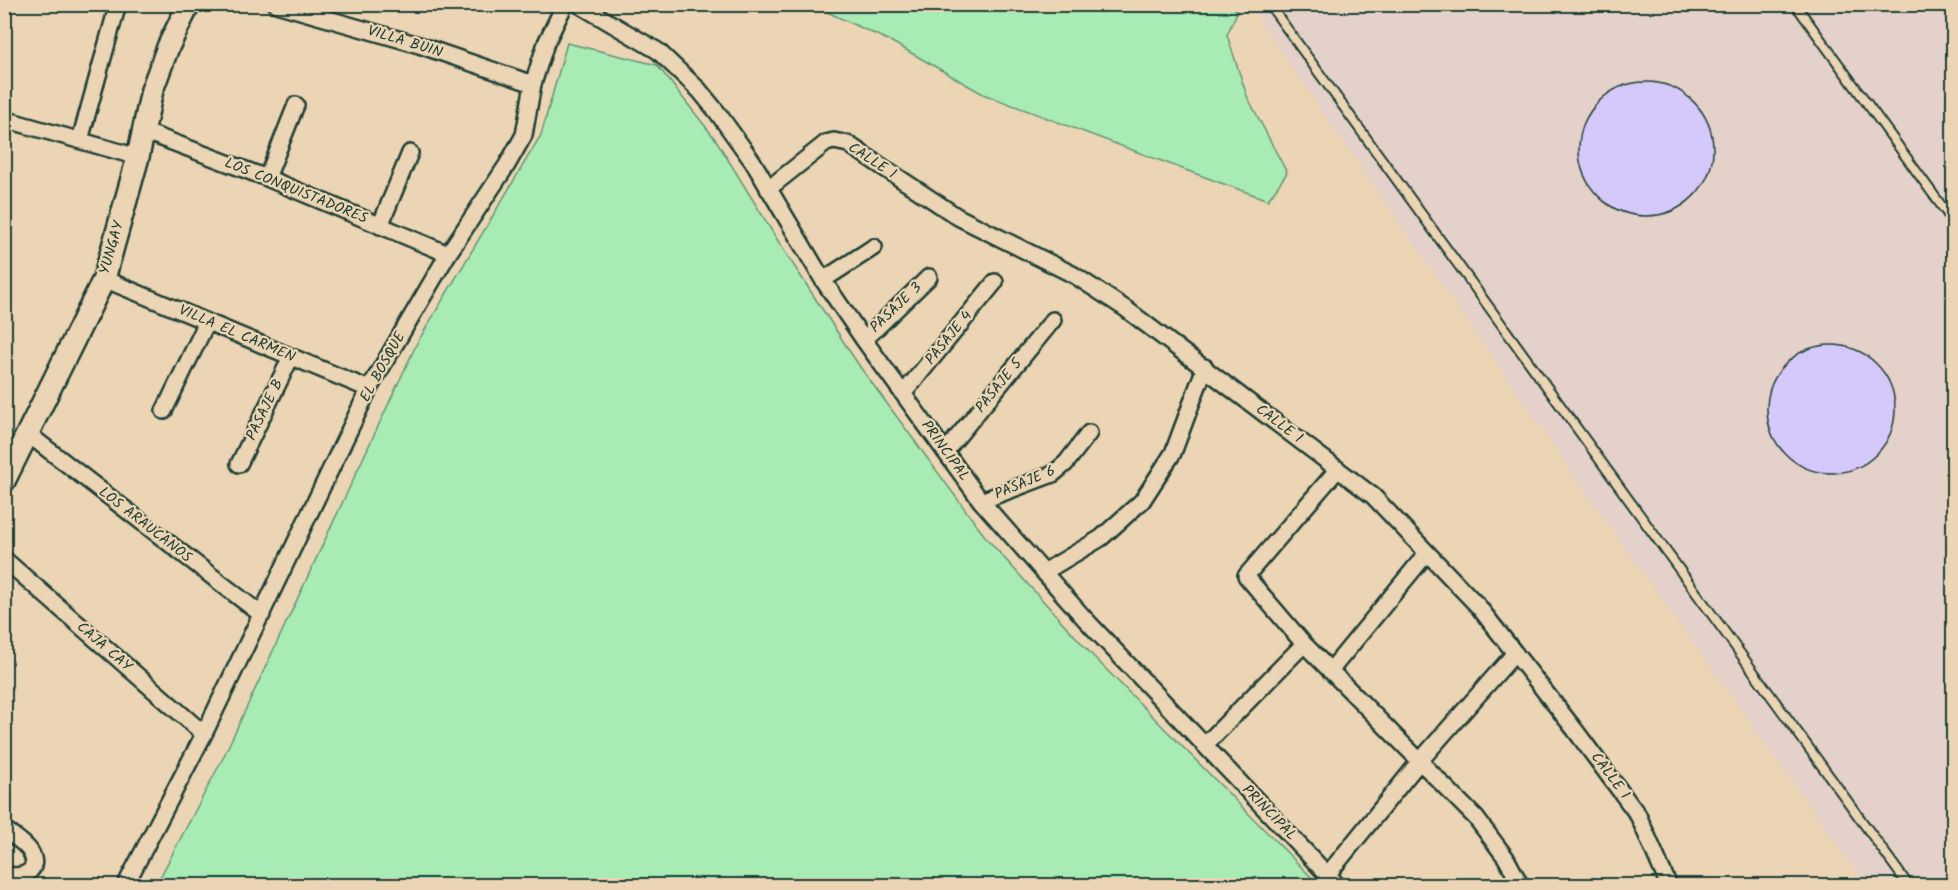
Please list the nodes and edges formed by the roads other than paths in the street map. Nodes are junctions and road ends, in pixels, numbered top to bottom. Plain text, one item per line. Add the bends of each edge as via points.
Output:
1 (118, 4) edge
2 (189, 4) edge
3 (276, 4) edge
4 (565, 4) edge
5 (578, 4) edge
6 (1269, 4) edge
7 (1795, 4) edge
8 (533, 84) junction
9 (296, 105) dead end
10 (4, 119) edge
11 (143, 131) junction
12 (80, 140) junction
13 (410, 153) dead end
14 (138, 157) junction
15 (267, 178) junction
16 (768, 189) junction
17 (1953, 223) edge
18 (380, 226) junction
19 (874, 247) dead end
20 (448, 254) junction
21 (929, 277) dead end
22 (104, 279) junction
23 (823, 280) junction
24 (995, 282) dead end
25 (1053, 320) dead end
26 (207, 322) junction
27 (864, 340) junction
28 (291, 357) junction
29 (1205, 367) junction
30 (369, 390) junction
31 (903, 394) junction
32 (164, 411) dead end
33 (1089, 433) dead end
34 (28, 434) junction
35 (945, 452) junction
36 (239, 464) dead end
37 (1338, 469) junction
38 (4, 481) edge
39 (981, 501) junction
40 (1427, 553) junction
41 (4, 559) edge
42 (1044, 572) junction
43 (262, 615) junction
44 (1304, 644) junction
45 (1515, 653) junction
46 (1330, 671) junction
47 (204, 734) junction
48 (1205, 745) junction
49 (1419, 762) junction
50 (6, 833) edge
51 (4, 874) edge
52 (1333, 880) edge
53 (125, 885) edge
54 (1521, 885) edge
55 (1669, 885) edge
56 (1909, 885) edge

1 - 12 street
2 - 11 street, YUNGAY via 159,70
3 - 8 street, VILLA BUIN via 419,45
4 - 8 street, EL BOSQUE via 546,43
5 - 16 street, PRINCIPAL via 658,51 679,70 724,120
6 - 56 lane
7 - 17 lane
8 - 20 street, EL BOSQUE via 524,135
9 - 15 street
10 - 12 street
11 - 14 street, YUNGAY
11 - 15 street, LOS CONQUISTADORES
12 - 14 street
13 - 18 street
14 - 22 street, YUNGAY
15 - 18 street, LOS CONQUISTADORES
16 - 23 street, PRINCIPAL
16 - 29 street, CALLE 1 via 826,143 848,144 958,217 1074,275
18 - 20 street, LOS CONQUISTADORES
19 - 23 street
20 - 30 street, EL BOSQUE
21 - 27 street, PASAJE 3
22 - 26 street, VILLA EL CARMEN
22 - 34 street, YUNGAY
23 - 27 street, PRINCIPAL
24 - 31 street, PASAJE 4
25 - 35 street, PASAJE 5
26 - 28 street, VILLA EL CARMEN
26 - 32 street
27 - 31 street, PRINCIPAL
28 - 30 street, VILLA EL CARMEN
28 - 36 street, PASAJE B
29 - 37 street, CALLE 1
29 - 42 street via 1173,453 1142,501 1101,538
30 - 43 street, EL BOSQUE
31 - 35 street, PRINCIPAL
33 - 39 street, PASAJE 6 via 1053,474
34 - 38 street, YUNGAY
34 - 43 street, LOS ARAUCANOS
35 - 39 street, PRINCIPAL
37 - 40 street, CALLE 1 via 1373,496
37 - 44 street via 1246,576
39 - 42 street, PRINCIPAL
40 - 45 street, CALLE 1 via 1478,606
40 - 46 street
41 - 47 street, CAJA CAY
42 - 48 street, PRINCIPAL
43 - 47 street, EL BOSQUE
44 - 46 street
44 - 48 street
45 - 49 street
45 - 55 street, CALLE 1 via 1638,815
46 - 49 street
47 - 53 street, EL BOSQUE
48 - 52 street, PRINCIPAL
49 - 52 street
49 - 54 street via 1492,837
50 - 51 street via 30,850 34,860 25,875 17,878

